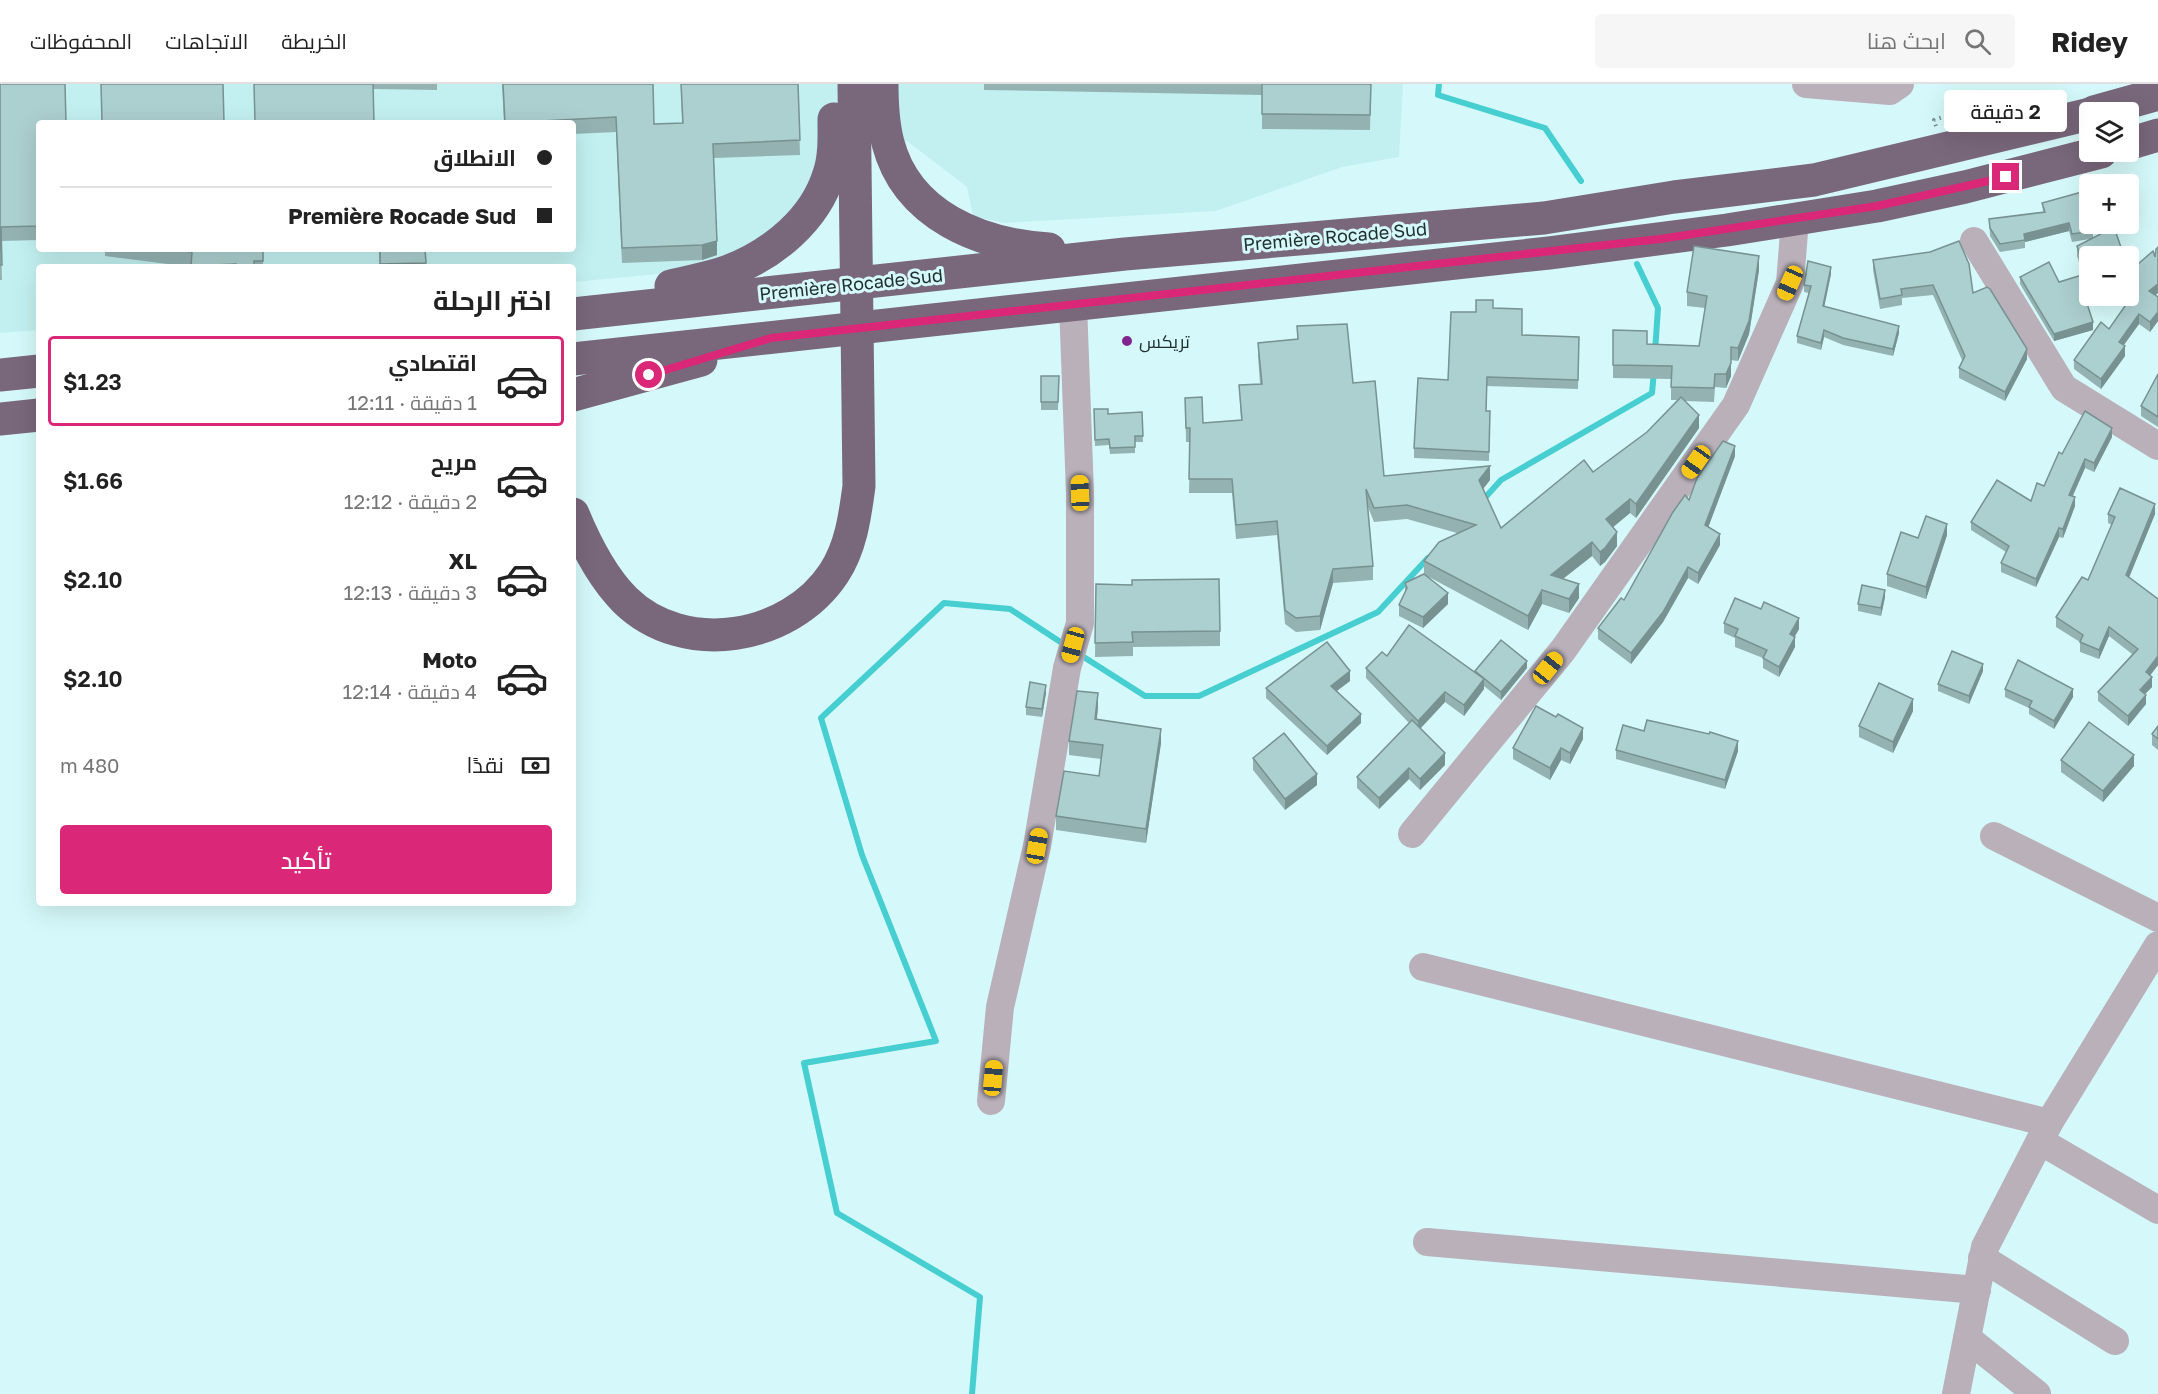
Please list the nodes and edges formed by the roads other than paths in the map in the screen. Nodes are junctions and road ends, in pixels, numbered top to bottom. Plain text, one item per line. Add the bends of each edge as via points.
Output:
1 (834, 84) edge
2 (854, 84) edge
3 (865, 84) edge
4 (882, 84) edge
5 (1806, 84) edge
6 (1900, 84) edge
7 (2158, 94) edge
8 (2130, 102) edge
9 (2079, 117) edge
10 (2158, 135) edge
11 (2139, 141) edge
12 (2079, 158) edge
13 (1795, 220) junction
14 (1974, 242) dead end
15 (1125, 254) junction
16 (1073, 304) junction
17 (605, 310) junction
18 (576, 314) edge
19 (771, 338) junction
20 (576, 359) edge
21 (36, 371) edge
22 (0, 375) edge
23 (576, 394) edge
24 (864, 410) junction
25 (36, 415) edge
26 (0, 419) edge
27 (2158, 446) edge
28 (576, 519) edge
29 (576, 563) edge
30 (1412, 834) dead end
31 (1995, 836) dead end
32 (2158, 918) edge
33 (2158, 945) edge
34 (1424, 967) dead end
35 (991, 1101) dead end
36 (2045, 1132) junction
37 (2158, 1210) edge
38 (1426, 1242) dead end
39 (1982, 1258) junction
40 (1977, 1290) junction
41 (1967, 1338) junction
42 (2115, 1341) dead end
43 (1956, 1394) edge
44 (2037, 1394) edge

1 - 17 highway via 830,172 818,200 800,225 761,255 728,272
2 - 24 highway
3 - 24 highway
4 - 15 highway via 884,125 897,167 922,199 950,222 976,236 1008,245
5 - 6 street via 1890,91
7 - 8 highway
9 - 15 highway, Première Rocade Sud via 1814,180 1544,218
10 - 11 highway
12 - 13 highway, Première Rocade Sud via 1965,187
13 - 16 highway, Première Rocade Sud via 1549,253
13 - 30 street via 1790,283 1736,405 1563,650
14 - 27 street via 2064,388
15 - 17 highway, Première Rocade Sud
16 - 19 highway, Première Rocade Sud
16 - 35 street via 1080,623 1067,668 1037,846 1000,1007
17 - 18 highway, Première Rocade Sud
19 - 20 highway, Première Rocade Sud
19 - 23 highway
21 - 22 highway
24 - 28 highway via 859,486 845,551 835,572 815,596 775,623 743,633 708,634 674,628 640,612 609,580
24 - 29 highway via 870,457 866,509 852,562 822,603 795,625 763,639 726,644 671,637 634,621 617,608
25 - 26 highway
31 - 32 street
33 - 36 street
34 - 36 street
36 - 37 street
36 - 39 street
38 - 40 street
39 - 40 street
39 - 42 street
40 - 41 street
41 - 43 street
41 - 44 street

